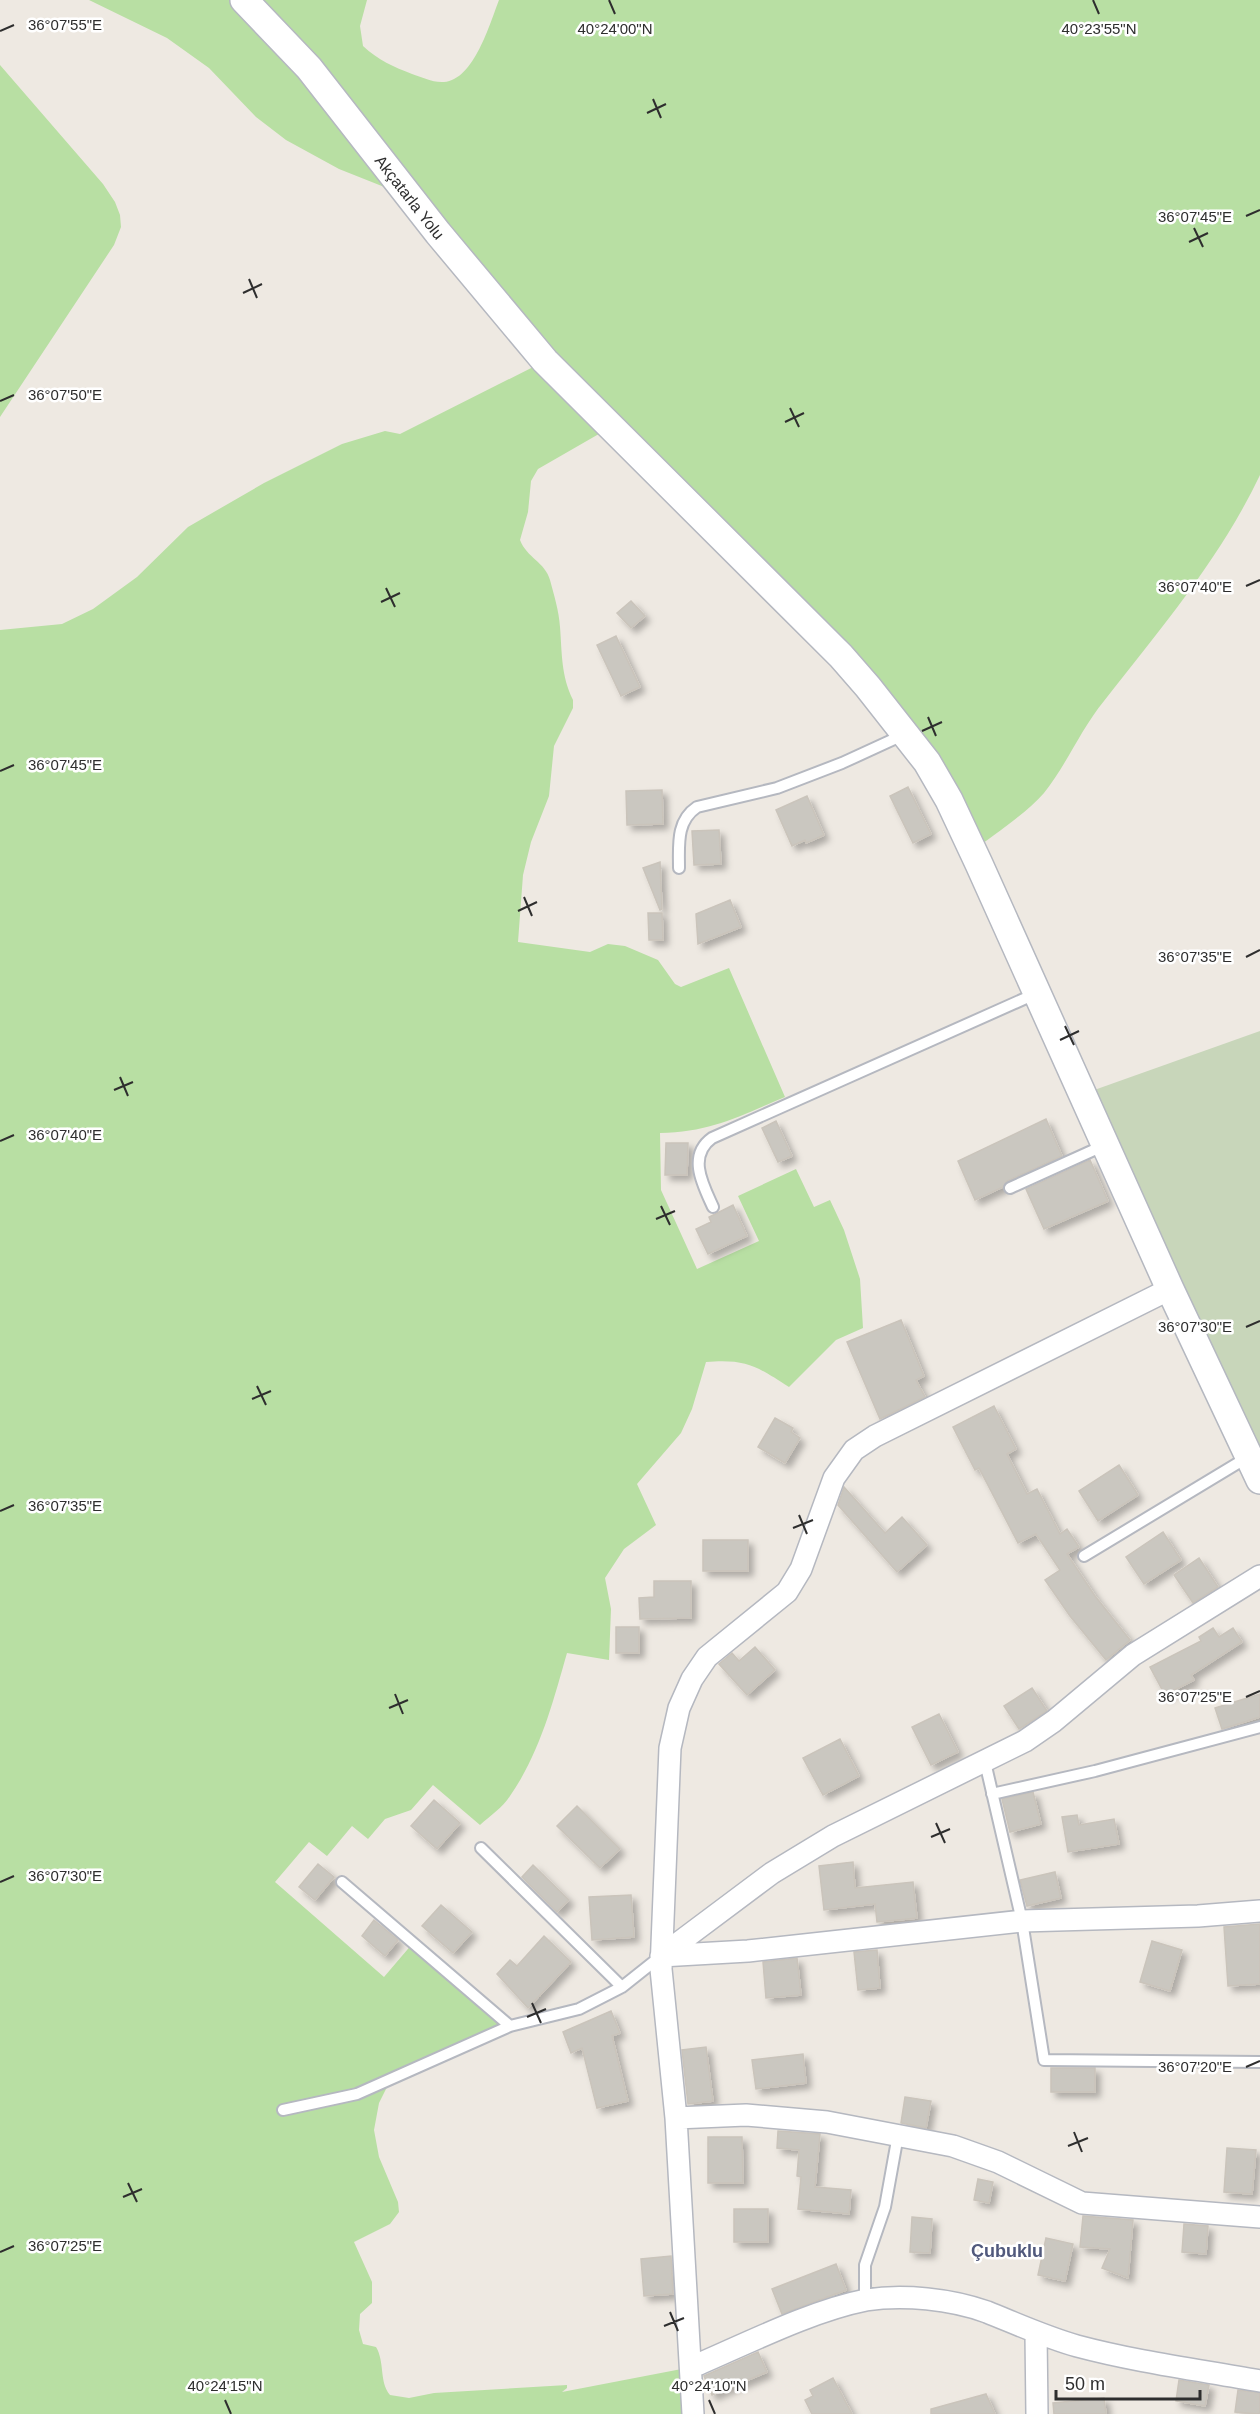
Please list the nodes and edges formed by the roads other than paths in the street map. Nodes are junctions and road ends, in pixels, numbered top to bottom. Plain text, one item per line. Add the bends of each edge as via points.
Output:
1 (244, 0) edge
2 (906, 734) junction
3 (679, 868) dead end
4 (1037, 993) junction
5 (1106, 1145) junction
6 (1010, 1188) dead end
7 (713, 1207) dead end
8 (1170, 1288) junction
9 (1254, 1468) edge
10 (1084, 1556) dead end
11 (1260, 1576) edge
12 (1260, 1727) edge
13 (985, 1762) junction
14 (992, 1794) junction
15 (480, 1848) dead end
16 (342, 1882) dead end
17 (1260, 1911) edge
18 (1022, 1922) junction
19 (661, 1956) junction
20 (622, 1986) junction
21 (510, 2026) junction
22 (1260, 2062) edge
23 (283, 2110) dead end
24 (676, 2118) junction
25 (898, 2135) junction
26 (1260, 2217) edge
27 (865, 2301) junction
28 (1036, 2334) junction
29 (692, 2367) junction
30 (1260, 2381) edge
31 (693, 2414) edge
32 (1037, 2414) edge

1 - 2 street, Akçatarla Yolu via 309,68 545,361 841,656
2 - 3 lane via 777,788 697,807 689,813 679,836
2 - 4 street, Akçatarla Yolu via 949,800
4 - 5 street, Akçatarla Yolu
4 - 7 lane via 712,1138 700,1149 699,1157 702,1182
5 - 6 lane
5 - 8 street, Akçatarla Yolu
8 - 9 street, Akçatarla Yolu
8 - 19 street via 854,1450 834,1478 801,1569 787,1592 707,1657 679,1708 670,1748
9 - 10 lane
11 - 13 street via 1133,1655 1054,1721
12 - 14 lane
13 - 14 lane
13 - 19 street via 833,1836 772,1873
14 - 18 lane
15 - 20 lane
16 - 21 lane
17 - 18 street
18 - 19 street via 748,1951
18 - 22 lane via 1044,2060
19 - 20 lane
19 - 24 street
20 - 21 lane via 579,2009
21 - 23 lane via 357,2094
24 - 25 street via 770,2116
24 - 29 street
25 - 26 street via 953,2146 998,2162 1082,2203
25 - 27 lane via 885,2207 865,2265
27 - 28 street via 894,2298 952,2304 985,2312
27 - 29 street via 804,2321
28 - 30 street via 1121,2357
28 - 32 street
29 - 31 street

